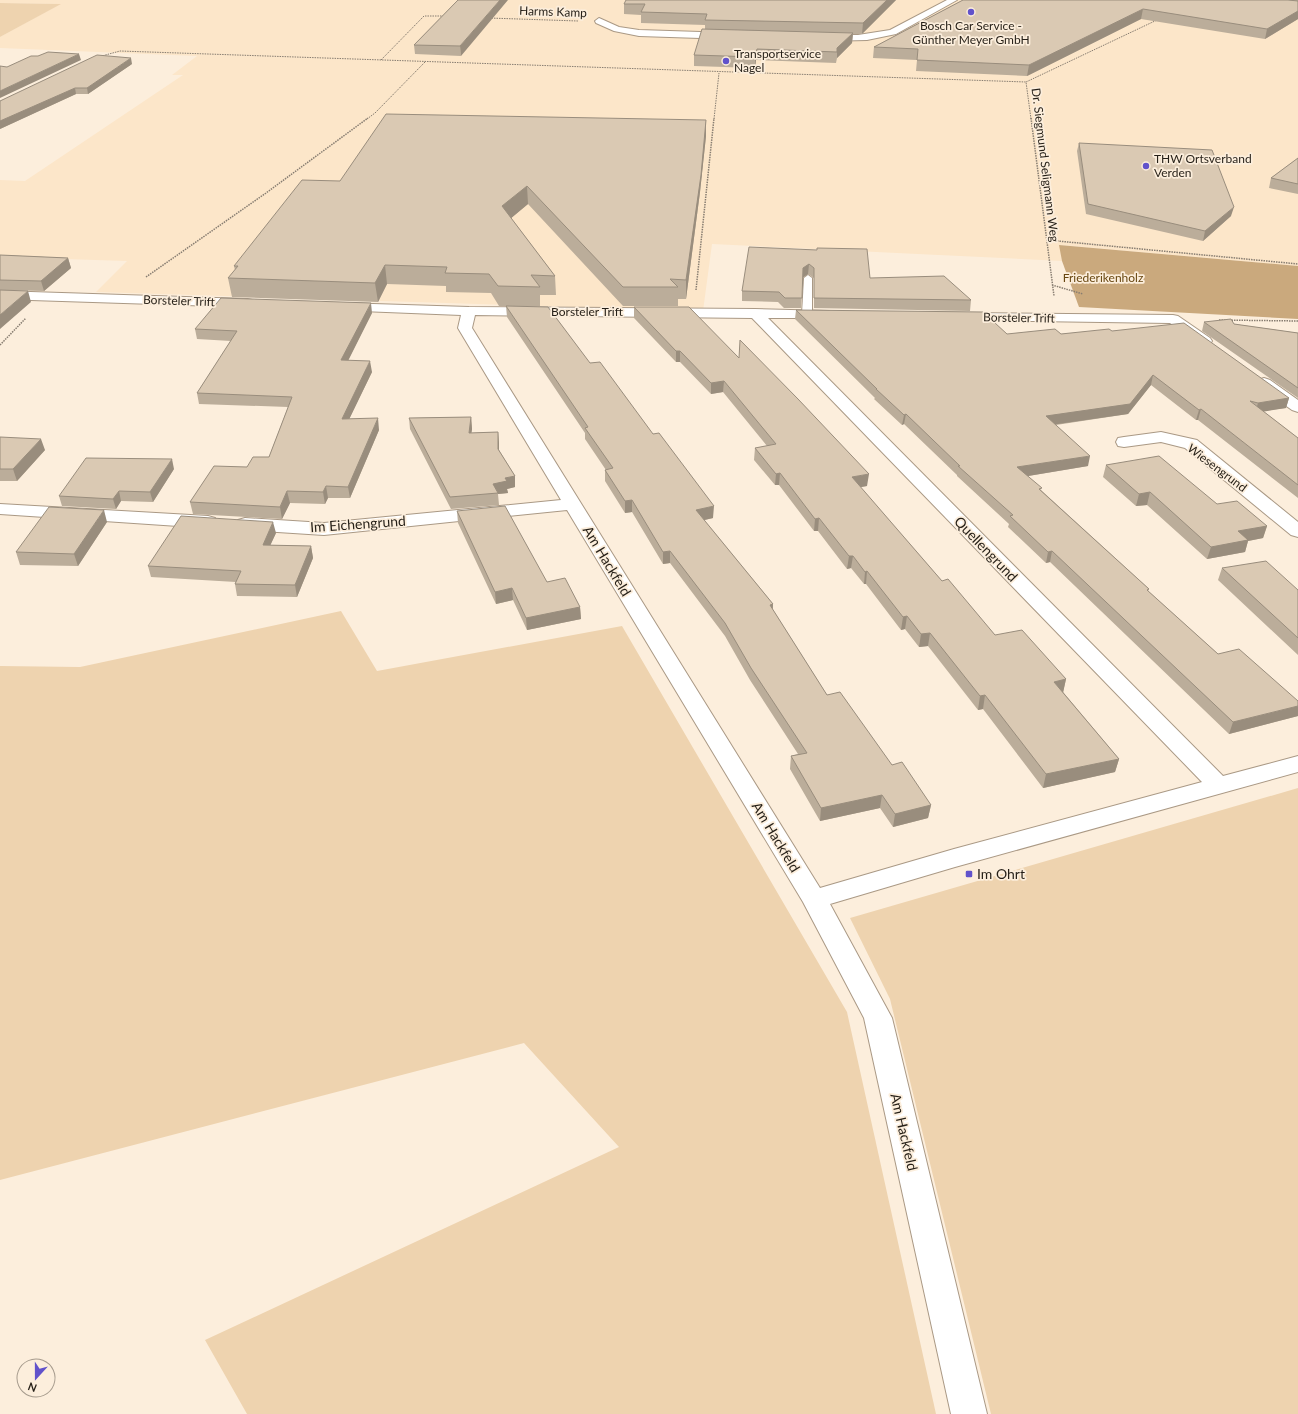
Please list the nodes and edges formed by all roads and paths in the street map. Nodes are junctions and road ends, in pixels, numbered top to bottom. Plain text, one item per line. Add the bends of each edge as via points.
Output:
1 (953, 0) edge
2 (447, 16) edge
3 (1163, 17) edge
4 (487, 18) edge
5 (599, 21) joint
6 (741, 36) edge
7 (815, 38) edge
8 (97, 57) edge
9 (381, 60) junction
10 (425, 62) junction
11 (719, 73) edge
12 (1026, 82) junction
13 (1047, 240) junction
14 (1298, 264) edge
15 (808, 278) edge
16 (0, 295) edge
17 (115, 298) junction
18 (257, 304) edge
19 (328, 306) edge
20 (470, 311) junction
21 (694, 312) junction
22 (755, 313) junction
23 (807, 314) junction
24 (838, 315) edge
25 (947, 316) edge
26 (1057, 318) junction
27 (1174, 319) junction
28 (1298, 321) edge
29 (1219, 351) edge
30 (1253, 375) edge
31 (1298, 407) edge
32 (1124, 442) dead end
33 (573, 504) junction
34 (0, 509) edge
35 (1298, 531) edge
36 (1298, 764) edge
37 (1218, 785) junction
38 (814, 899) junction
39 (969, 1414) edge

1 - 7 street via 884,35 855,39
2 - 9 path via 424,16
3 - 12 path, Dr. Siegmund Seligmann Weg
4 - 5 path, Harms Kamp
5 - 6 street via 617,29 639,33
8 - 9 path via 120,51
9 - 10 path
10 - 12 path
10 - 17 path via 375,113
11 - 21 path
12 - 13 path, Dr. Siegmund Seligmann Weg
13 - 14 path
13 - 26 path, Dr. Siegmund Seligmann Weg
15 - 23 lane
16 - 17 street, Borsteler Trift
17 - 18 street, Borsteler Trift
19 - 20 street, Borsteler Trift
20 - 21 street, Borsteler Trift
20 - 33 street, Am Hackfeld via 465,328
21 - 22 street, Borsteler Trift
22 - 23 street, Borsteler Trift
22 - 37 street, Quellengrund
23 - 24 street, Borsteler Trift
25 - 26 street, Borsteler Trift
26 - 27 street, Borsteler Trift
27 - 28 path
27 - 29 street
30 - 31 street
32 - 35 street, Wiesengrund via 1161,437 1191,444
33 - 34 street, Im Eichengrund via 324,529
33 - 38 street, Am Hackfeld
36 - 37 street
37 - 38 street
38 - 39 street, Am Hackfeld via 878,1018

